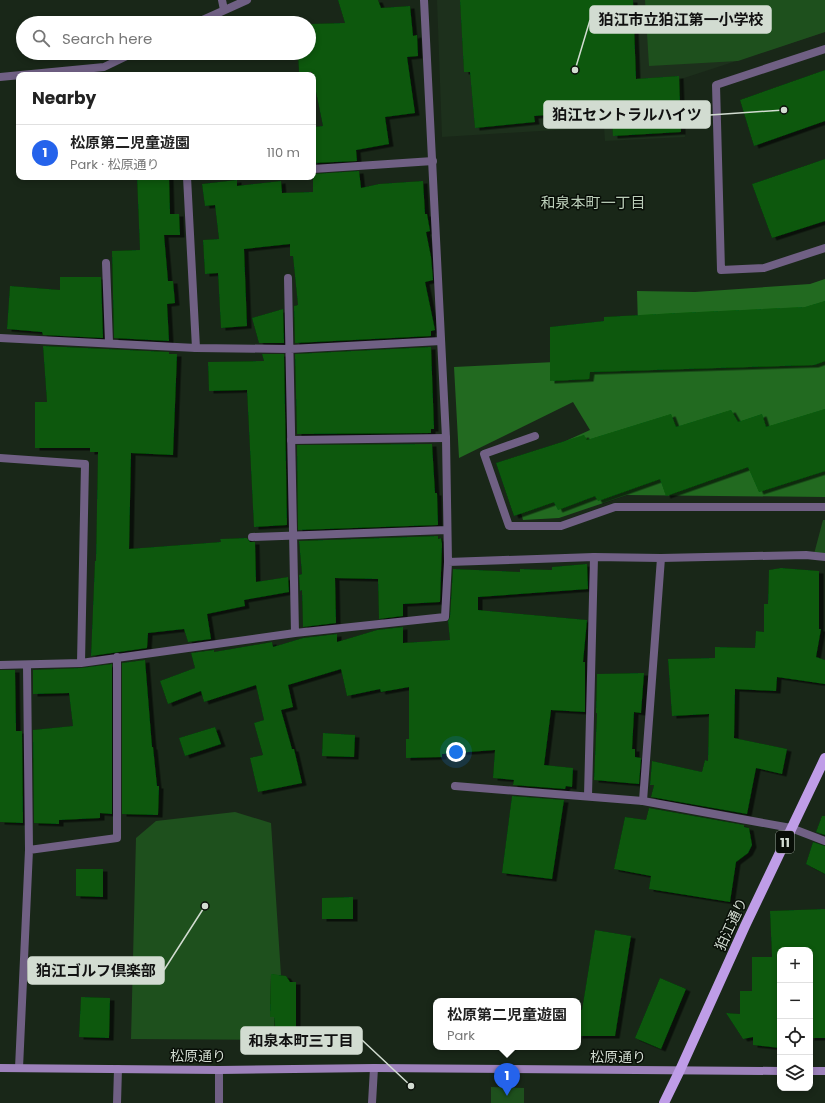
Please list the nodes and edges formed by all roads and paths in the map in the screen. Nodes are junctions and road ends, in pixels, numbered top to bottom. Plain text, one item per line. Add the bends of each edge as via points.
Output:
1 (222, 0) edge
2 (246, 0) edge
3 (424, 0) edge
4 (224, 10) junction
5 (211, 16) edge
6 (825, 49) edge
7 (117, 60) edge
8 (42, 72) edge
9 (16, 74) edge
10 (0, 76) edge
11 (433, 161) junction
12 (316, 168) edge
13 (187, 180) edge
14 (825, 248) edge
15 (106, 263) dead end
16 (288, 278) dead end
17 (0, 338) edge
18 (441, 341) junction
19 (109, 343) junction
20 (196, 348) junction
21 (290, 349) junction
22 (535, 436) dead end
23 (446, 438) junction
24 (291, 440) junction
25 (0, 458) edge
26 (825, 507) edge
27 (447, 530) junction
28 (252, 537) dead end
29 (293, 537) junction
30 (594, 557) junction
31 (825, 557) edge
32 (661, 558) junction
33 (448, 562) junction
34 (295, 633) junction
35 (117, 657) junction
36 (80, 662) junction
37 (0, 665) edge
38 (27, 665) junction
39 (825, 758) edge
40 (455, 786) dead end
41 (588, 796) junction
42 (643, 801) junction
43 (791, 828) junction
44 (825, 841) edge
45 (29, 850) junction
46 (0, 1068) edge
47 (19, 1068) junction
48 (374, 1068) junction
49 (118, 1069) junction
50 (219, 1070) junction
51 (680, 1070) junction
52 (777, 1071) edge
53 (813, 1071) edge
54 (825, 1071) edge
55 (117, 1103) edge
56 (218, 1103) edge
57 (372, 1103) edge
58 (664, 1103) edge

1 - 4 street
2 - 4 street
3 - 11 street
4 - 5 street
6 - 14 street via 716,85 721,270 764,268
7 - 8 street via 104,66
9 - 10 street
11 - 12 street
11 - 18 street
13 - 20 street
15 - 19 street
16 - 21 street
17 - 19 street
18 - 21 street
18 - 23 street
19 - 20 street
20 - 21 street
21 - 24 street
22 - 26 street via 484,454 509,526 561,526 615,507
23 - 24 street
23 - 27 street
24 - 29 street
25 - 36 street via 85,464
27 - 29 street
27 - 33 street
28 - 29 street
29 - 34 street
30 - 32 street
30 - 33 street
30 - 41 street
31 - 32 street via 806,555
32 - 42 street
33 - 34 street via 445,617
34 - 35 street
35 - 36 street
35 - 45 street via 117,838
36 - 38 street
37 - 38 street
38 - 45 street
39 - 43 main road, 狛江通り / 11
40 - 41 street
41 - 42 street
42 - 43 street
43 - 44 street
43 - 51 main road, 狛江通り / 11
45 - 47 street
46 - 47 main road, 松原通り
47 - 49 main road, 松原通り
48 - 50 main road, 松原通り
48 - 51 main road, 松原通り
48 - 57 street
49 - 50 main road, 松原通り
49 - 55 street
50 - 56 street
51 - 52 main road, 松原通り
51 - 58 main road, 狛江通り / 11
53 - 54 main road

